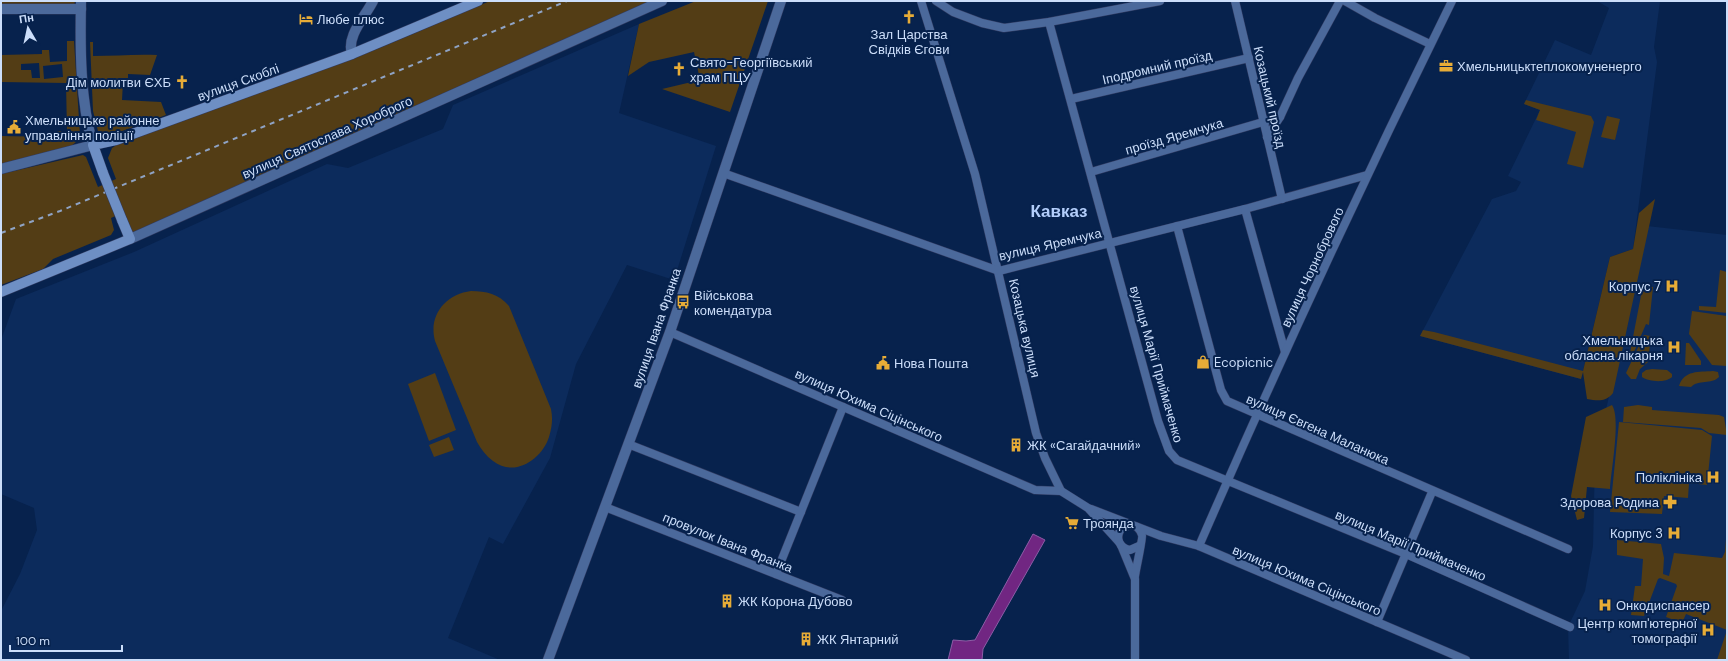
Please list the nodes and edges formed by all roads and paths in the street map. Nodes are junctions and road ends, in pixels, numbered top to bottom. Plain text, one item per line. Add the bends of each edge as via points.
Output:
1 (373, 1) edge
2 (478, 1) edge
3 (662, 1) edge
4 (781, 1) edge
5 (921, 1) edge
6 (936, 1) edge
7 (1160, 1) edge
8 (1235, 1) edge
9 (1340, 1) edge
10 (1345, 1) edge
11 (1452, 1) edge
12 (81, 5) edge
13 (1, 9) edge
14 (1049, 22) junction
15 (1430, 44) junction
16 (352, 54) junction
17 (1249, 58) junction
18 (1071, 100) junction
19 (1280, 117) junction
20 (1264, 122) junction
21 (1268, 137) junction
22 (93, 145) junction
23 (1, 169) edge
24 (1091, 172) junction
25 (723, 173) junction
26 (1367, 175) junction
27 (1282, 199) junction
28 (1245, 209) junction
29 (1177, 226) junction
30 (130, 239) junction
31 (1111, 242) junction
32 (999, 271) junction
33 (1, 292) edge
34 (670, 332) junction
35 (1285, 352) junction
36 (843, 407) junction
37 (1258, 414) junction
38 (628, 444) junction
39 (1228, 481) junction
40 (1061, 491) junction
41 (1432, 492) junction
42 (605, 507) junction
43 (1088, 508) junction
44 (801, 512) junction
45 (1133, 526) junction
46 (1161, 536) junction
47 (1120, 544) junction
48 (1140, 544) junction
49 (1200, 546) junction
50 (1568, 549) dead end
51 (1406, 554) junction
52 (776, 574) junction
53 (1135, 579) junction
54 (842, 600) dead end
55 (1377, 622) junction
56 (1570, 627) dead end
57 (548, 660) edge
58 (1135, 660) edge
59 (1466, 660) edge

1 - 16 main road via 351,39
2 - 16 main road, вулиця Скоблі
3 - 30 main road, вулиця Святослава Хороброго
4 - 25 main road, вулиця Івана Франка
5 - 32 street, Козацька вулиця via 975,174
6 - 14 street via 953,12 1004,28
7 - 14 street
8 - 17 street, Козацький проїзд
9 - 19 street
10 - 15 street
11 - 15 street, вулиця Чорнобрового
12 - 13 main road
12 - 22 main road via 86,116
14 - 18 street, вулиця Марії Приймаченко
15 - 26 street, вулиця Чорнобрового
16 - 22 main road, вулиця Скоблі via 116,140
17 - 18 street, Іподромний проїзд
17 - 20 street, Козацький проїзд
18 - 24 street, вулиця Марії Приймаченко
19 - 20 street, проїзд Яремчука
19 - 21 street
20 - 21 street, Козацький проїзд
20 - 24 street, проїзд Яремчука
21 - 27 street, Козацький проїзд
22 - 23 main road, вулиця Скоблі
22 - 30 main road, bridge
24 - 31 street, вулиця Марії Приймаченко
25 - 32 street, вулиця Яремчука
25 - 34 main road, вулиця Івана Франка
26 - 27 street, вулиця Яремчука
26 - 35 street, вулиця Чорнобрового
27 - 28 street, вулиця Яремчука
28 - 29 street, вулиця Яремчука
28 - 35 street
29 - 31 street, вулиця Яремчука
29 - 37 street, вулиця Євгена Маланюка via 1220,390 1227,401
30 - 33 main road, вулиця Святослава Хороброго
31 - 32 street, вулиця Яремчука
31 - 39 street, вулиця Марії Приймаченко via 1158,421 1169,451 1178,460
32 - 40 street, Козацька вулиця via 1036,433
34 - 36 street, вулиця Юхима Сіцінського
34 - 38 main road, вулиця Івана Франка
35 - 37 street, вулиця Чорнобрового
36 - 40 street, вулиця Юхима Сіцінського via 1035,490
36 - 44 street
37 - 39 street, вулиця Чорнобрового
37 - 41 street, вулиця Євгена Маланюка
38 - 42 main road, вулиця Івана Франка
38 - 44 street
39 - 49 street, вулиця Чорнобрового
39 - 51 street, вулиця Марії Приймаченко
40 - 43 street
41 - 50 street, вулиця Євгена Маланюка
41 - 51 street
42 - 52 street, провулок Івана Франка
42 - 57 main road, вулиця Івана Франка
43 - 45 street, вулиця Юхима Сіцінського
43 - 47 street
44 - 52 street
45 - 46 street, вулиця Юхима Сіцінського
45 - 47 street via 1121,529 1118,536
45 - 48 street via 1141,532
46 - 48 street via 1147,539
46 - 49 street, вулиця Юхима Сіцінського
47 - 48 street via 1130,550
47 - 53 street
48 - 53 street
49 - 55 street, вулиця Юхима Сіцінського
51 - 55 street
51 - 56 street, вулиця Марії Приймаченко
52 - 54 street, провулок Івана Франка
53 - 58 street
55 - 59 street, вулиця Юхима Сіцінського

